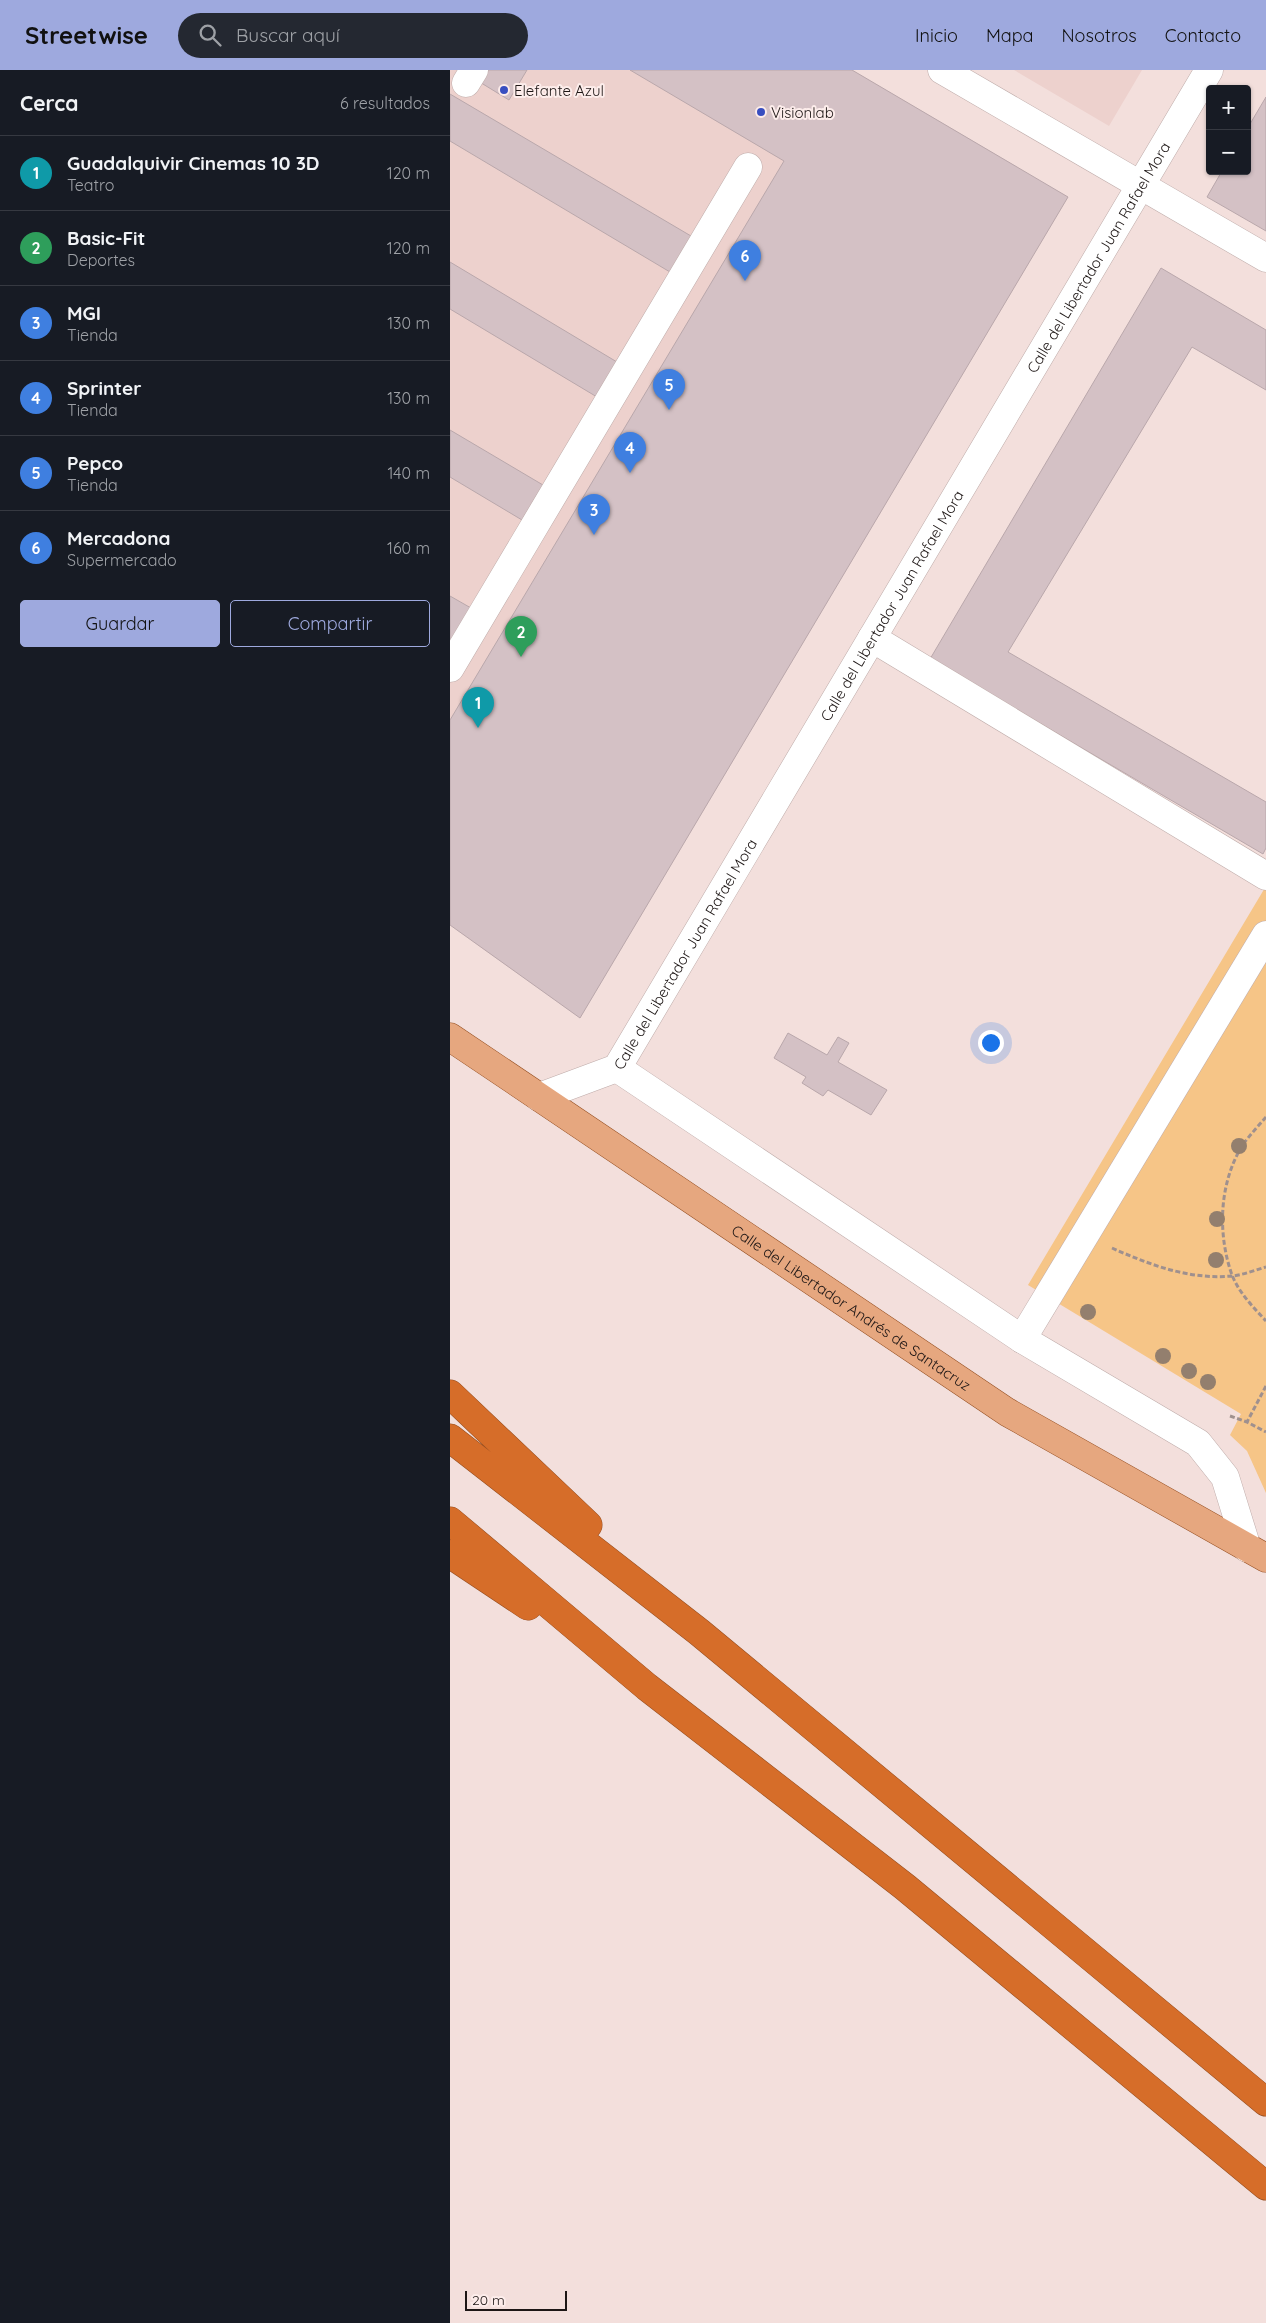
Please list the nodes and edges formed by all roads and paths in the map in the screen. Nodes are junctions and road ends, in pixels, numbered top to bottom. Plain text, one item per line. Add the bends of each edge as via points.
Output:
1 (942, 70) edge
2 (1209, 70) edge
3 (748, 167) dead end
4 (1140, 186) junction
5 (1266, 258) edge
6 (872, 638) junction
7 (450, 668) edge
8 (1266, 876) edge
9 (1266, 935) edge
10 (450, 1037) edge
11 (617, 1068) junction
12 (539, 1097) junction
13 (1266, 1117) edge
14 (1084, 1236) junction
15 (1266, 1268) edge
16 (1232, 1276) junction
17 (1266, 1321) edge
18 (1022, 1339) junction
19 (1266, 1386) edge
20 (450, 1394) edge
21 (1230, 1416) dead end
22 (1246, 1422) junction
23 (1266, 1432) edge
24 (450, 1438) edge
25 (450, 1521) edge
26 (1256, 1553) edge
27 (450, 1554) edge
28 (699, 1632) junction
29 (647, 1687) junction
30 (1266, 2102) edge
31 (1266, 2186) edge

1 - 4 street
2 - 4 street, Calle del Libertador Juan Rafael Mora
3 - 7 street
4 - 5 street
4 - 6 street, Calle del Libertador Juan Rafael Mora
6 - 8 street
6 - 11 street, Calle del Libertador Juan Rafael Mora
9 - 14 street
10 - 12 main road, Calle del Libertador Andrés de Santacruz
11 - 12 street, Calle del Libertador Juan Rafael Mora
11 - 18 street
12 - 26 main road, Calle del Libertador Andrés de Santacruz via 1007,1412
13 - 16 path via 1242,1147 1229,1173 1222,1207 1224,1241
14 - 16 path via 1149,1264 1190,1275
14 - 18 street
15 - 16 path
16 - 17 path via 1250,1304
18 - 26 street via 1198,1443 1225,1477
19 - 22 path
20 - 28 highway
21 - 22 path
22 - 23 path
24 - 28 highway
25 - 29 highway
27 - 29 highway
28 - 30 highway
29 - 31 highway via 905,1887

